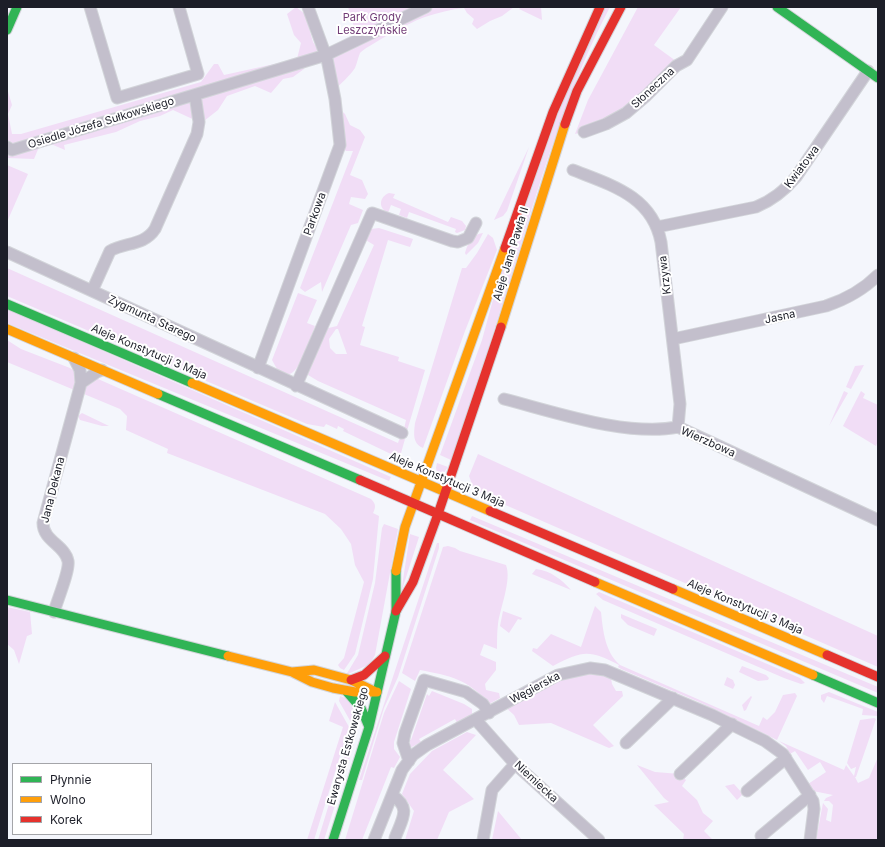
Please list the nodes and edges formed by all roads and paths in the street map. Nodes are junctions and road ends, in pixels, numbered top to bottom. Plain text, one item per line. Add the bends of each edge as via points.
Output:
1 (18, 7) edge
2 (90, 7) edge
3 (179, 7) edge
4 (308, 7) edge
5 (426, 7) edge
6 (600, 7) edge
7 (621, 7) edge
8 (722, 7) edge
9 (777, 7) edge
10 (7, 30) edge
11 (326, 55) junction
12 (868, 71) junction
13 (878, 78) edge
14 (195, 95) junction
15 (584, 132) dead end
16 (7, 147) edge
17 (573, 170) dead end
18 (476, 223) dead end
19 (657, 227) junction
20 (7, 252) edge
21 (878, 275) edge
22 (92, 291) junction
23 (7, 304) edge
24 (7, 329) edge
25 (673, 339) junction
26 (74, 358) junction
27 (258, 368) junction
28 (102, 370) junction
29 (81, 383) junction
30 (296, 386) junction
31 (504, 399) dead end
32 (678, 427) junction
33 (402, 433) dead end
34 (422, 482) junction
35 (445, 492) junction
36 (413, 503) junction
37 (438, 514) junction
38 (878, 520) edge
39 (7, 600) edge
40 (396, 611) junction
41 (54, 612) junction
42 (385, 656) junction
43 (292, 672) junction
44 (878, 677) edge
45 (351, 680) junction
46 (347, 692) junction
47 (377, 692) junction
48 (673, 698) junction
49 (878, 703) edge
50 (489, 713) junction
51 (476, 720) junction
52 (732, 724) junction
53 (369, 727) junction
54 (626, 743) dead end
55 (786, 758) junction
56 (408, 761) junction
57 (515, 764) junction
58 (680, 774) dead end
59 (747, 791) dead end
60 (392, 795) junction
61 (810, 795) junction
62 (761, 836) dead end
63 (395, 838) dead end
64 (333, 840) edge
65 (374, 840) edge
66 (483, 840) edge
67 (599, 840) edge
68 (810, 840) edge

1 - 10 main road
2 - 3 street, Osiedle Józefa Sułkowskiego via 118,98 198,74
4 - 11 street
5 - 11 street, Osiedle Józefa Sułkowskiego
6 - 34 main road, Aleje Jana Pawła II via 553,112
7 - 35 main road, Aleje Jana Pawła II via 577,91 560,136 506,312
8 - 15 street, Słoneczna via 687,60 676,66 626,112 606,124
9 - 12 main road
11 - 14 street, Osiedle Józefa Sułkowskiego
11 - 27 street, Parkowa via 335,99 340,145
12 - 13 main road
12 - 19 street, Kwiatowa via 813,155 785,190 771,201 756,207
14 - 16 street, Osiedle Józefa Sułkowskiego via 12,150
14 - 22 street via 199,122 197,134 155,229 138,243 110,251
17 - 19 street, Krzywa via 625,191 636,200
18 - 30 street via 468,238 458,242 372,213
19 - 25 street, Krzywa
20 - 22 street, Zygmunta Starego
21 - 25 street, Jasna via 851,297 826,306
22 - 27 street, Zygmunta Starego
23 - 34 main road, Aleje Konstytucji 3 Maja
24 - 26 main road
25 - 32 street, Krzywa via 680,404
26 - 28 main road
26 - 29 street, Jana Dekana via 80,370
27 - 30 street, Zygmunta Starego
28 - 29 street
28 - 36 main road
29 - 41 street, Jana Dekana via 43,523 44,533 66,554 68,564
30 - 33 street, Zygmunta Starego
31 - 32 street, Wierzbowa via 599,424 663,430
32 - 38 street, Wierzbowa
34 - 35 main road, Aleje Konstytucji 3 Maja
34 - 36 main road, Aleje Jana Pawła II
35 - 37 main road, Aleje Jana Pawła II
35 - 44 main road, Aleje Konstytucji 3 Maja
36 - 37 main road
36 - 40 main road, Ewarysta Estkowskiego via 405,527 395,579
37 - 40 main road, Ewarysta Estkowskiego via 413,582
37 - 49 main road
39 - 41 main road
40 - 42 main road, Ewarysta Estkowskiego
41 - 43 main road
42 - 45 main road via 369,671
42 - 47 main road, Ewarysta Estkowskiego
43 - 45 main road via 314,670
43 - 46 main road via 310,682
45 - 47 main road
46 - 47 main road
46 - 53 main road via 364,710
47 - 53 main road, Ewarysta Estkowskiego
48 - 50 street, Węgierska via 605,670 590,668 558,675
48 - 52 street, Węgierska
48 - 54 street
50 - 51 street, Węgierska
50 - 56 street via 483,704 466,692 424,680 403,743
51 - 56 street, Węgierska via 427,745
51 - 57 street, Niemiecka
52 - 55 street, Węgierska via 765,741
52 - 58 street
53 - 64 main road, Ewarysta Estkowskiego
55 - 59 street
55 - 61 street, Węgierska
56 - 60 street, Węgierska
57 - 66 street via 492,790
57 - 67 street, Niemiecka
60 - 63 street via 404,806
60 - 65 street, Węgierska
61 - 62 street
61 - 68 street, Węgierska via 814,809

